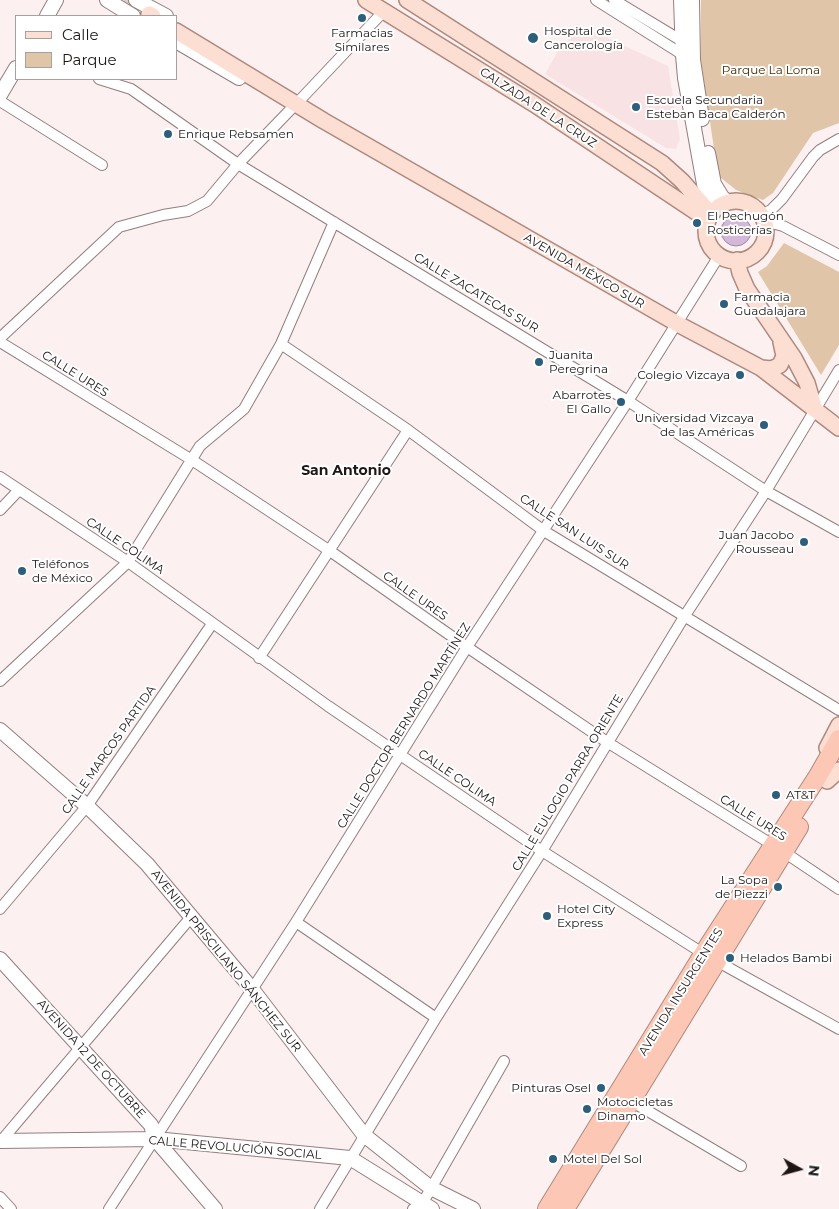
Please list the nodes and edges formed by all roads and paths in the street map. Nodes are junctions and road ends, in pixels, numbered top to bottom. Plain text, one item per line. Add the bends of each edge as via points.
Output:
1 (56, 0) edge
2 (107, 0) edge
3 (136, 0) edge
4 (366, 0) edge
5 (407, 0) edge
6 (596, 0) edge
7 (614, 0) edge
8 (681, 0) edge
9 (692, 0) edge
10 (384, 11) junction
11 (47, 15) edge
12 (130, 15) edge
13 (164, 15) edge
14 (178, 24) edge
15 (178, 32) edge
16 (178, 42) edge
17 (687, 49) junction
18 (494, 55) junction
19 (15, 70) edge
20 (485, 74) junction
21 (105, 80) edge
22 (131, 84) edge
23 (0, 94) edge
24 (0, 101) edge
25 (296, 104) junction
26 (324, 121) junction
27 (839, 139) edge
28 (238, 164) junction
29 (102, 165) dead end
30 (715, 211) junction
31 (762, 218) junction
32 (334, 222) junction
33 (839, 255) edge
34 (719, 256) junction
35 (737, 260) junction
36 (676, 323) junction
37 (778, 336) junction
38 (0, 338) edge
39 (0, 342) edge
40 (281, 344) junction
41 (761, 368) junction
42 (839, 370) edge
43 (628, 401) junction
44 (816, 410) junction
45 (839, 428) edge
46 (408, 430) junction
47 (192, 460) junction
48 (0, 477) edge
49 (19, 490) junction
50 (766, 491) junction
51 (0, 510) edge
52 (544, 530) junction
53 (839, 532) edge
54 (330, 551) junction
55 (128, 562) junction
56 (684, 617) junction
57 (212, 624) junction
58 (467, 647) junction
59 (259, 658) junction
60 (0, 681) edge
61 (839, 710) edge
62 (839, 725) edge
63 (0, 730) edge
64 (839, 739) edge
65 (608, 742) junction
66 (399, 755) junction
67 (839, 760) edge
68 (828, 776) edge
69 (87, 806) junction
70 (779, 849) junction
71 (542, 851) junction
72 (839, 889) edge
73 (0, 909) edge
74 (192, 916) junction
75 (296, 922) junction
76 (710, 958) junction
77 (0, 959) edge
78 (252, 989) junction
79 (436, 1018) junction
80 (839, 1029) edge
81 (80, 1046) junction
82 (504, 1061) dead end
83 (631, 1101) junction
84 (364, 1135) junction
85 (155, 1139) junction
86 (1, 1141) edge
87 (350, 1158) junction
88 (742, 1166) dead end
89 (430, 1188) junction
90 (0, 1196) edge
91 (422, 1207) edge
92 (7, 1208) edge
93 (109, 1209) edge
94 (215, 1209) edge
95 (320, 1209) edge
96 (473, 1209) edge
97 (547, 1209) edge
98 (565, 1209) edge

1 - 11 main road
2 - 12 main road
3 - 13 main road
4 - 10 main road, CALZADA DE LA CRUZ
5 - 18 main road, CALZADA DE LA CRUZ
6 - 17 street
7 - 17 street
8 - 17 main road
9 - 17 main road
10 - 20 main road, CALZADA DE LA CRUZ
10 - 25 street
14 - 25 main road, AVENIDA MÉXICO SUR
15 - 26 main road
16 - 25 main road, AVENIDA MÉXICO SUR
17 - 30 main road via 714,184 722,197
18 - 20 main road
18 - 30 main road, CALZADA DE LA CRUZ via 662,162
19 - 23 main road
20 - 30 main road, CALZADA DE LA CRUZ
21 - 22 street, CALLE ZACATECAS SUR
22 - 28 street, CALLE ZACATECAS SUR
24 - 29 street
25 - 26 main road, AVENIDA MÉXICO SUR
25 - 28 street
26 - 36 main road, AVENIDA MÉXICO SUR
27 - 31 street via 820,150 782,199
28 - 32 street, CALLE ZACATECAS SUR
28 - 38 street via 207,201 188,211 163,214 119,227
30 - 31 main road via 740,201 749,203
30 - 34 main road via 706,237
31 - 33 street
31 - 35 main road via 766,228 760,248 753,256
32 - 40 street
32 - 43 street, CALLE ZACATECAS SUR
34 - 35 main road
34 - 36 street, CALLE DOCTOR BERNARDO MARTÍNEZ
35 - 37 main road via 746,289
36 - 41 main road, AVENIDA MÉXICO SUR
36 - 43 street, CALLE DOCTOR BERNARDO MARTÍNEZ
37 - 41 main road via 783,348 783,362 777,368
37 - 44 main road via 807,383
39 - 47 street, CALLE URES
40 - 46 street, CALLE SAN LUIS SUR
40 - 47 street via 244,409 200,446
41 - 44 main road, AVENIDA MÉXICO SUR
42 - 44 street, CALLE EULOGIO PARRA ORIENTE
43 - 50 street, CALLE ZACATECAS SUR
43 - 52 street, CALLE DOCTOR BERNARDO MARTÍNEZ
44 - 45 main road, AVENIDA MÉXICO SUR
44 - 50 street, CALLE EULOGIO PARRA ORIENTE
46 - 52 street, CALLE SAN LUIS SUR
46 - 54 street
47 - 54 street, CALLE URES
47 - 55 street
48 - 49 street, CALLE COLIMA
49 - 51 street
49 - 55 street, CALLE COLIMA
50 - 53 street, CALLE ZACATECAS SUR
50 - 56 street, CALLE EULOGIO PARRA ORIENTE
52 - 56 street, CALLE SAN LUIS SUR
52 - 58 street, CALLE DOCTOR BERNARDO MARTÍNEZ
54 - 58 street, CALLE URES
54 - 59 street
55 - 57 street, CALLE COLIMA
55 - 60 street
56 - 61 street, CALLE SAN LUIS SUR
56 - 65 street, CALLE EULOGIO PARRA ORIENTE
57 - 59 street, CALLE COLIMA
57 - 69 street, CALLE MARCOS PARTIDA
58 - 65 street, CALLE URES
58 - 66 street, CALLE DOCTOR BERNARDO MARTÍNEZ
59 - 66 street, CALLE COLIMA
62 - 68 main road, AVENIDA INSURGENTES via 820,765
63 - 69 main road, AVENIDA PRISCILIANO SÁNCHEZ SUR
64 - 68 highway, AVENIDA INSURGENTES
65 - 70 street, CALLE URES
65 - 71 street, CALLE EULOGIO PARRA ORIENTE
66 - 71 street, CALLE COLIMA
66 - 75 street, CALLE DOCTOR BERNARDO MARTÍNEZ
67 - 68 highway, AVENIDA INSURGENTES
68 - 70 highway, AVENIDA INSURGENTES
69 - 73 street, CALLE MARCOS PARTIDA
69 - 74 main road, AVENIDA PRISCILIANO SÁNCHEZ SUR via 147,864
70 - 72 street, CALLE URES
70 - 76 highway, AVENIDA INSURGENTES
71 - 76 street, CALLE COLIMA
71 - 79 street, CALLE EULOGIO PARRA ORIENTE
74 - 78 main road, AVENIDA PRISCILIANO SÁNCHEZ SUR
74 - 81 street
75 - 78 street, CALLE DOCTOR BERNARDO MARTÍNEZ
75 - 79 street
76 - 80 street, CALLE COLIMA
76 - 83 highway, AVENIDA INSURGENTES
76 - 97 highway, AVENIDA INSURGENTES
77 - 81 main road, AVENIDA 12 DE OCTUBRE
78 - 84 main road, AVENIDA PRISCILIANO SÁNCHEZ SUR
78 - 85 street, CALLE DOCTOR BERNARDO MARTÍNEZ
79 - 84 street, CALLE EULOGIO PARRA ORIENTE
81 - 85 main road, AVENIDA 12 DE OCTUBRE via 150,1125
81 - 86 street
82 - 89 street
83 - 88 street
83 - 98 highway, AVENIDA INSURGENTES
84 - 87 street, CALLE EULOGIO PARRA ORIENTE
84 - 89 main road, AVENIDA PRISCILIANO SÁNCHEZ SUR
85 - 86 main road, CALLE REVOLUCIÓN SOCIAL
85 - 87 main road, CALLE REVOLUCIÓN SOCIAL
85 - 93 street, CALLE DOCTOR BERNARDO MARTÍNEZ
85 - 94 main road, AVENIDA 12 DE OCTUBRE
87 - 91 main road
87 - 95 street, CALLE EULOGIO PARRA ORIENTE
89 - 91 street
89 - 96 main road, AVENIDA PRISCILIANO SÁNCHEZ SUR
90 - 92 street

